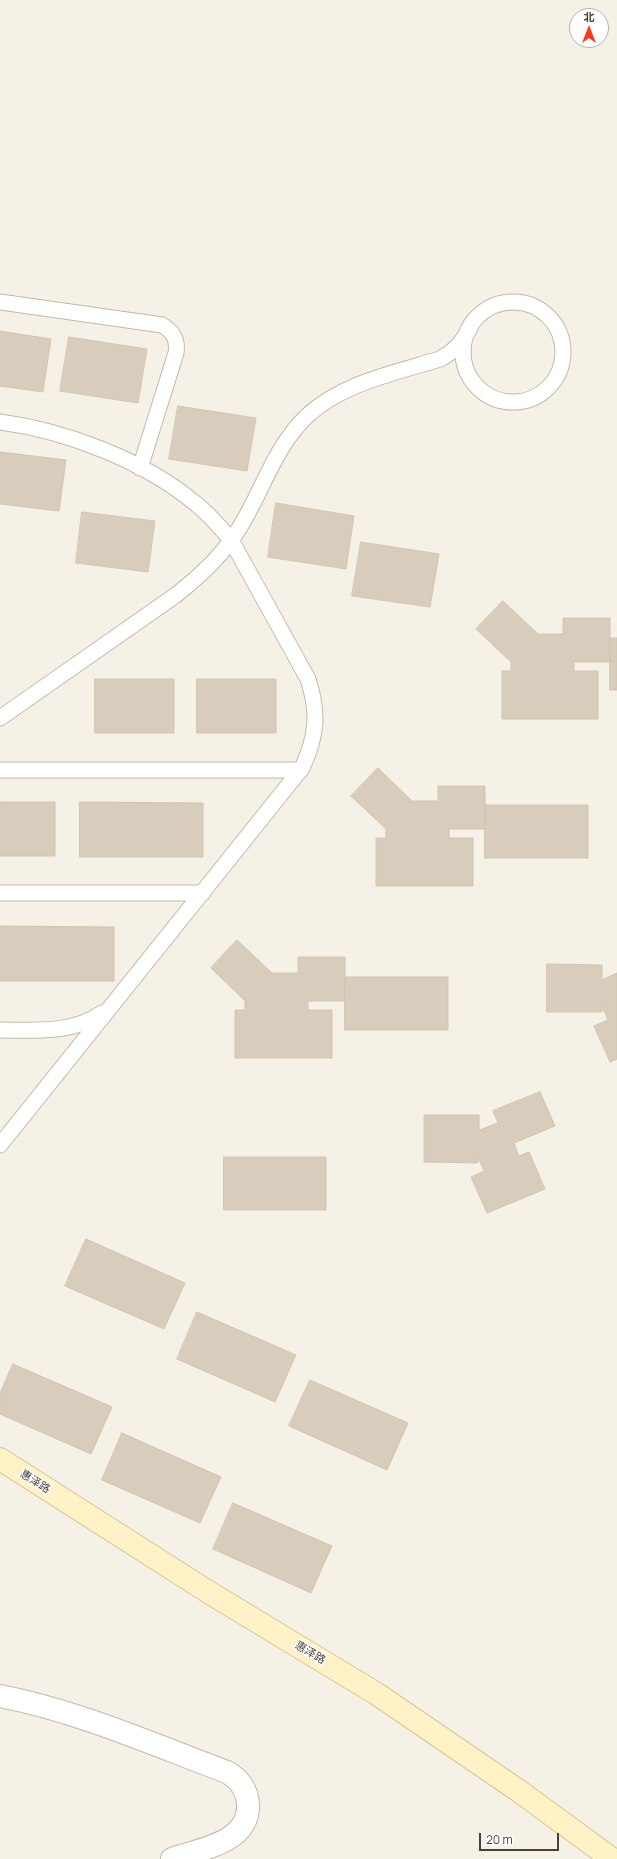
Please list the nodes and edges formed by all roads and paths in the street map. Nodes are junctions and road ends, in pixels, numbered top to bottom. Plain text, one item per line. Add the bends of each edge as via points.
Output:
1 (0, 302) edge
2 (470, 328) junction
3 (440, 359) junction
4 (466, 367) junction
5 (0, 422) edge
6 (140, 468) junction
7 (232, 540) junction
8 (0, 718) edge
9 (0, 770) edge
10 (301, 770) junction
11 (0, 893) edge
12 (203, 893) junction
13 (114, 1004) junction
14 (0, 1030) edge
15 (53, 1030) junction
16 (69, 1059) junction
17 (0, 1145) edge
18 (0, 1459) edge
19 (0, 1696) edge
20 (172, 1859) edge
21 (612, 1859) edge

1 - 6 lane via 162,325 173,333 176,353
2 - 3 lane via 457,347
2 - 4 lane via 463,352
2 - 4 lane via 486,310 511,302 525,304 549,317 558,328 564,355 561,369 554,382 542,393 528,400 513,402 497,400 483,392 472,381
3 - 4 lane via 455,360
3 - 7 lane via 344,390 307,415 283,445
5 - 6 lane via 66,436 104,450
6 - 7 lane via 195,502
7 - 8 lane via 197,578 176,595
7 - 10 lane via 308,679 316,715 310,751
9 - 10 lane
10 - 12 lane
11 - 12 lane
12 - 13 lane
13 - 15 lane via 86,1022 70,1028
13 - 16 lane
14 - 15 lane
15 - 16 lane via 59,1031 68,1040 71,1052
16 - 17 lane
18 - 21 street, 惠泽路 via 210,1593 377,1694 519,1791
19 - 20 street via 76,1716 227,1772 234,1777 246,1791 248,1800 246,1819 242,1828 227,1840

